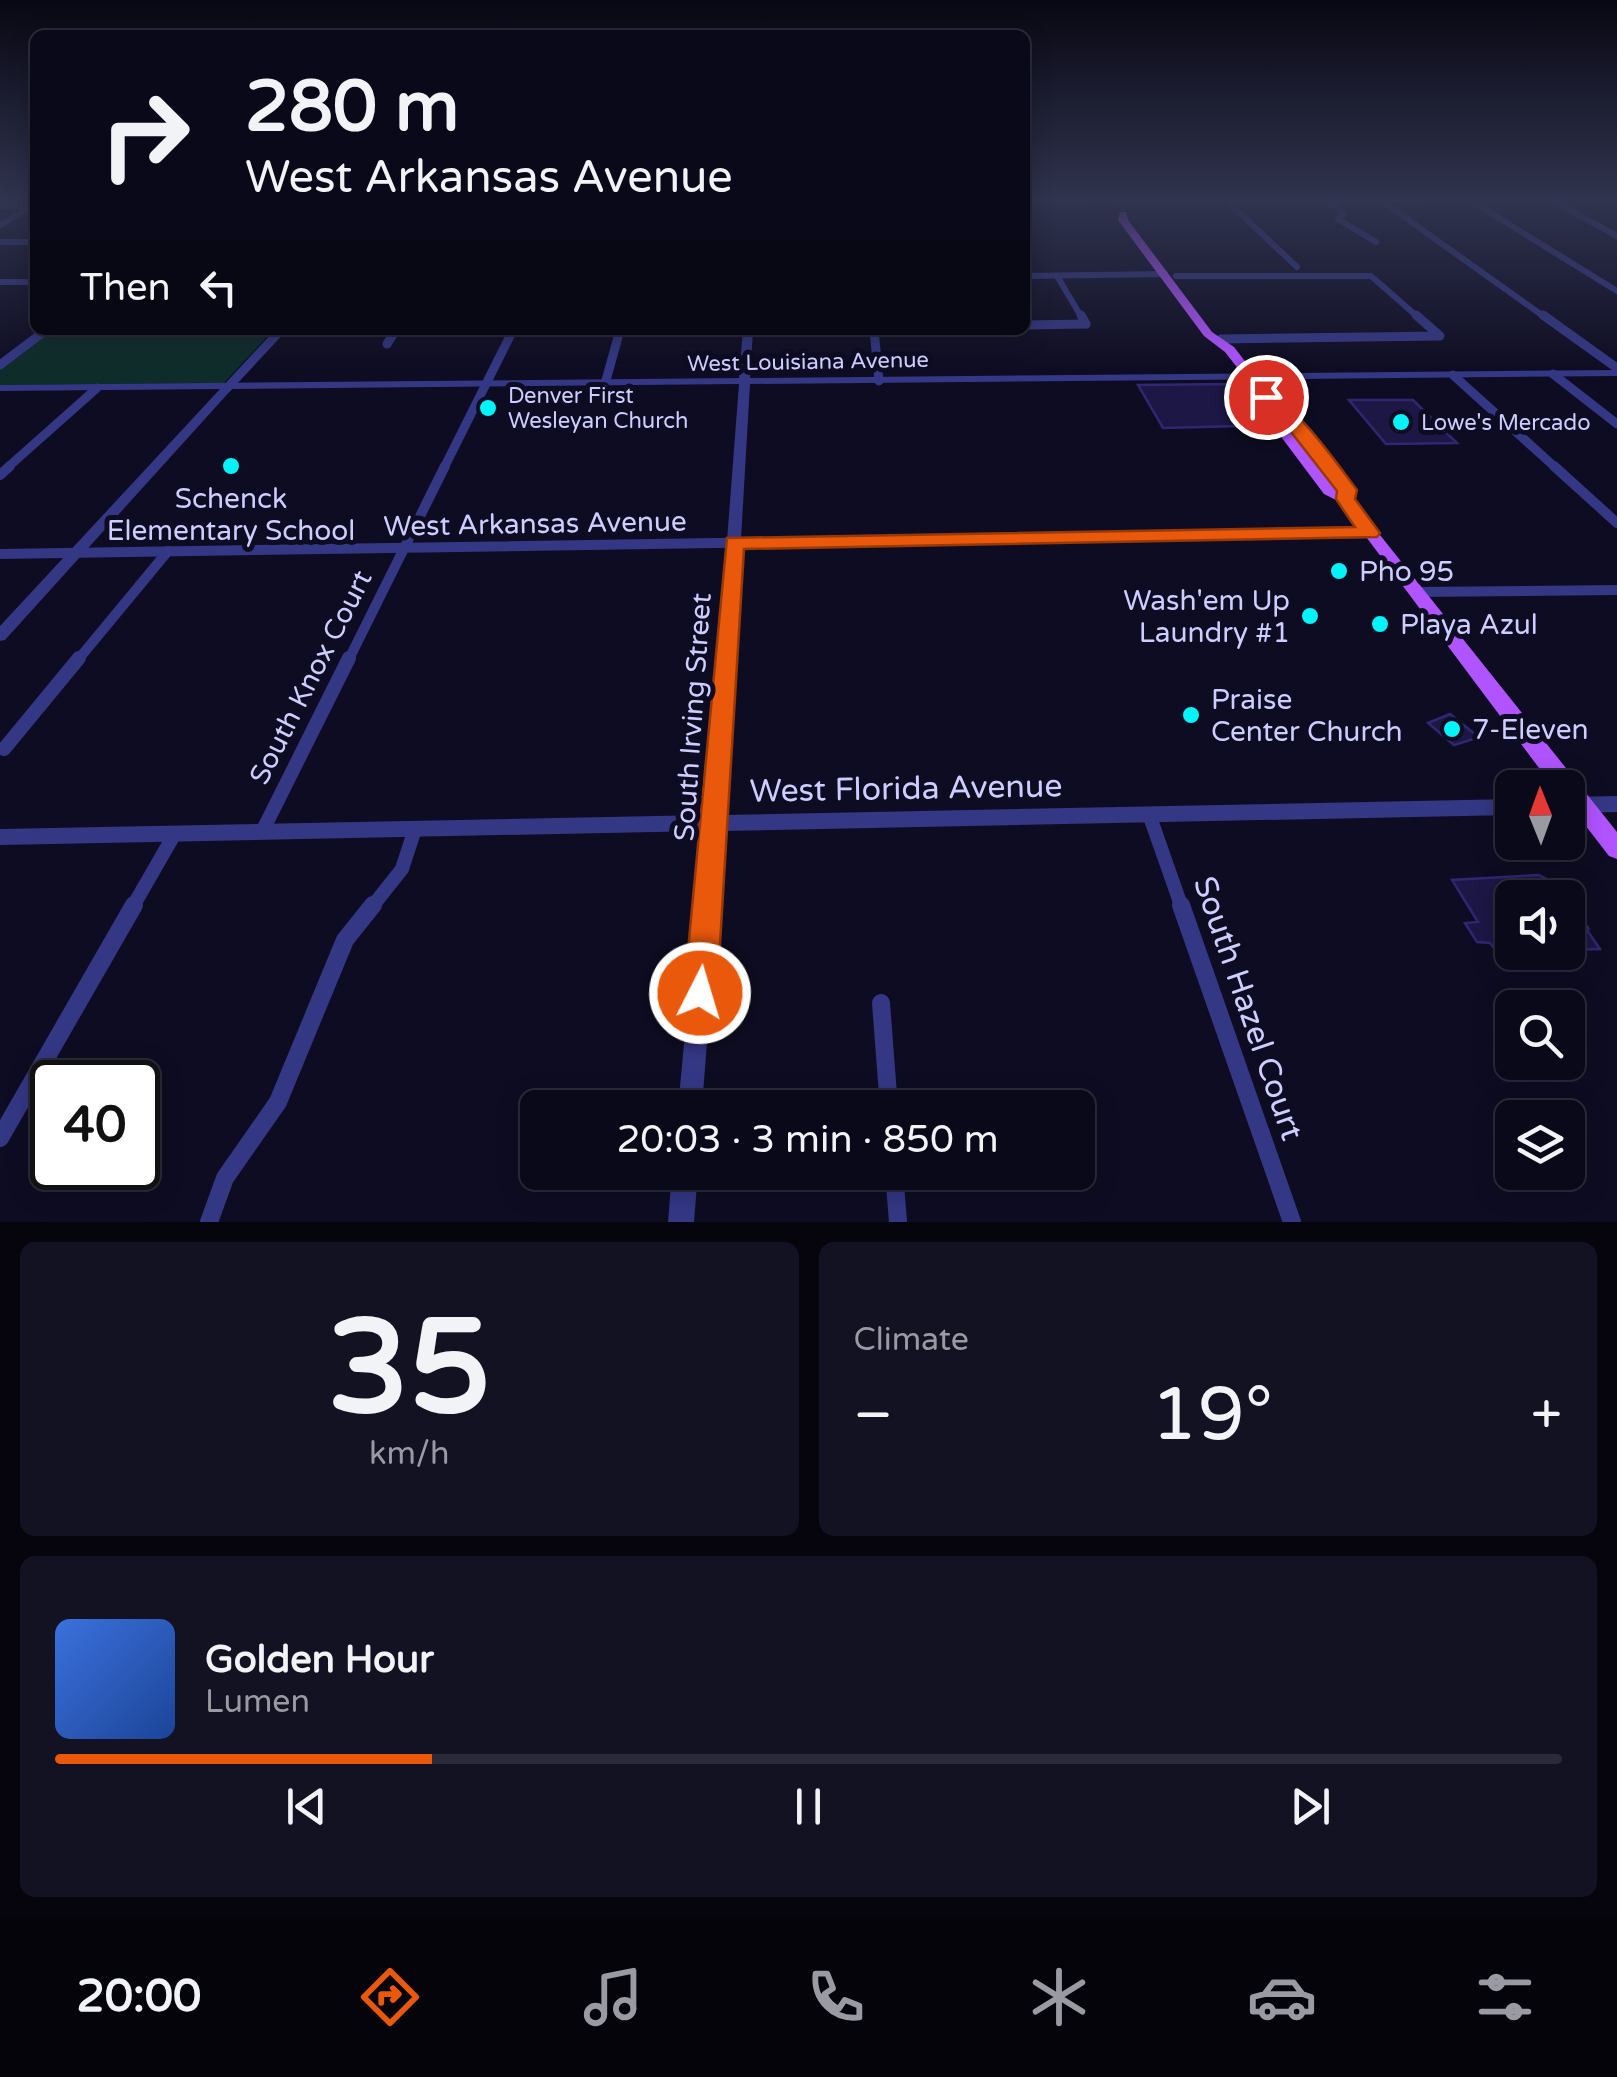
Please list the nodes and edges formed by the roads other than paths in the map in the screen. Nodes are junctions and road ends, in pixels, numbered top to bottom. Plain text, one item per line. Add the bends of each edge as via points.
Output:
1 (1154, 256) edge
2 (1286, 256) edge
3 (1458, 256) edge
4 (1560, 256) edge
5 (1297, 267) dead end
6 (1170, 275) junction
7 (1030, 276) edge
8 (1056, 276) junction
9 (30, 282) edge
10 (1, 283) edge
11 (1617, 291) edge
12 (1030, 325) edge
13 (39, 335) edge
14 (276, 335) edge
15 (392, 335) edge
16 (510, 335) edge
17 (619, 335) edge
18 (748, 335) edge
19 (874, 335) edge
20 (1221, 339) junction
21 (386, 344) dead end
22 (0, 365) edge
23 (1617, 370) edge
24 (1553, 374) junction
25 (1453, 375) junction
26 (1250, 377) junction
27 (744, 381) junction
28 (879, 381) junction
29 (487, 384) junction
30 (605, 384) junction
31 (0, 388) edge
32 (97, 388) junction
33 (227, 388) junction
34 (1617, 424) edge
35 (0, 475) edge
36 (1617, 523) edge
37 (1370, 533) junction
38 (734, 542) junction
39 (407, 547) junction
40 (168, 551) junction
41 (76, 552) junction
42 (0, 554) edge
43 (1617, 590) edge
44 (1416, 592) junction
45 (0, 636) edge
46 (4, 749) dead end
47 (1551, 770) edge
48 (1585, 798) edge
49 (1617, 804) edge
50 (1495, 806) edge
51 (1585, 812) edge
52 (1149, 814) junction
53 (714, 821) junction
54 (415, 829) junction
55 (262, 832) junction
56 (174, 835) junction
57 (0, 837) edge
58 (1617, 849) edge
59 (881, 1003) dead end
60 (692, 1090) edge
61 (888, 1090) edge
62 (0, 1138) edge
63 (684, 1190) edge
64 (895, 1190) edge
65 (209, 1222) edge
66 (681, 1222) edge
67 (898, 1222) edge
68 (1292, 1222) edge

1 - 6 main road
2 - 5 street
3 - 23 street
4 - 11 street
6 - 8 street
6 - 20 main road via 1225,334
6 - 20 street via 1371,276 1440,336
7 - 8 street
8 - 12 street via 1086,324
9 - 10 street
13 - 22 street
14 - 33 street
15 - 21 street
16 - 29 street, South Knox Court
17 - 30 street
18 - 27 street, South Irving Street
19 - 28 street
20 - 26 main road
23 - 24 street, West Louisiana Avenue
24 - 25 street, West Louisiana Avenue
24 - 34 street
25 - 26 street, West Louisiana Avenue
25 - 36 street
26 - 28 street, West Louisiana Avenue
26 - 37 main road via 1329,491 1346,499
27 - 28 street, West Louisiana Avenue
27 - 30 street, West Louisiana Avenue
27 - 38 street, South Irving Street
29 - 30 street, West Louisiana Avenue
29 - 33 street, West Louisiana Avenue
29 - 39 street, South Knox Court
31 - 32 street, West Louisiana Avenue
32 - 33 street, West Louisiana Avenue
32 - 35 street
33 - 41 street
37 - 38 street, West Arkansas Avenue
37 - 44 main road
38 - 39 street, West Arkansas Avenue
38 - 53 street, South Irving Street
39 - 40 street, West Arkansas Avenue
39 - 55 street, South Knox Court
40 - 41 street, West Arkansas Avenue
40 - 46 street
41 - 42 street, West Arkansas Avenue
41 - 45 street
43 - 44 street
44 - 47 main road
48 - 49 street
50 - 52 street, West Florida Avenue
51 - 58 main road
52 - 53 street, West Florida Avenue
52 - 68 street, South Hazel Court
53 - 54 street, West Florida Avenue
53 - 60 street, South Irving Street
54 - 55 street, West Florida Avenue
54 - 65 street via 402,870 345,940 278,1102 224,1178
55 - 56 street, West Florida Avenue
56 - 57 street, West Florida Avenue
56 - 62 street
59 - 61 street
63 - 66 street
64 - 67 street

